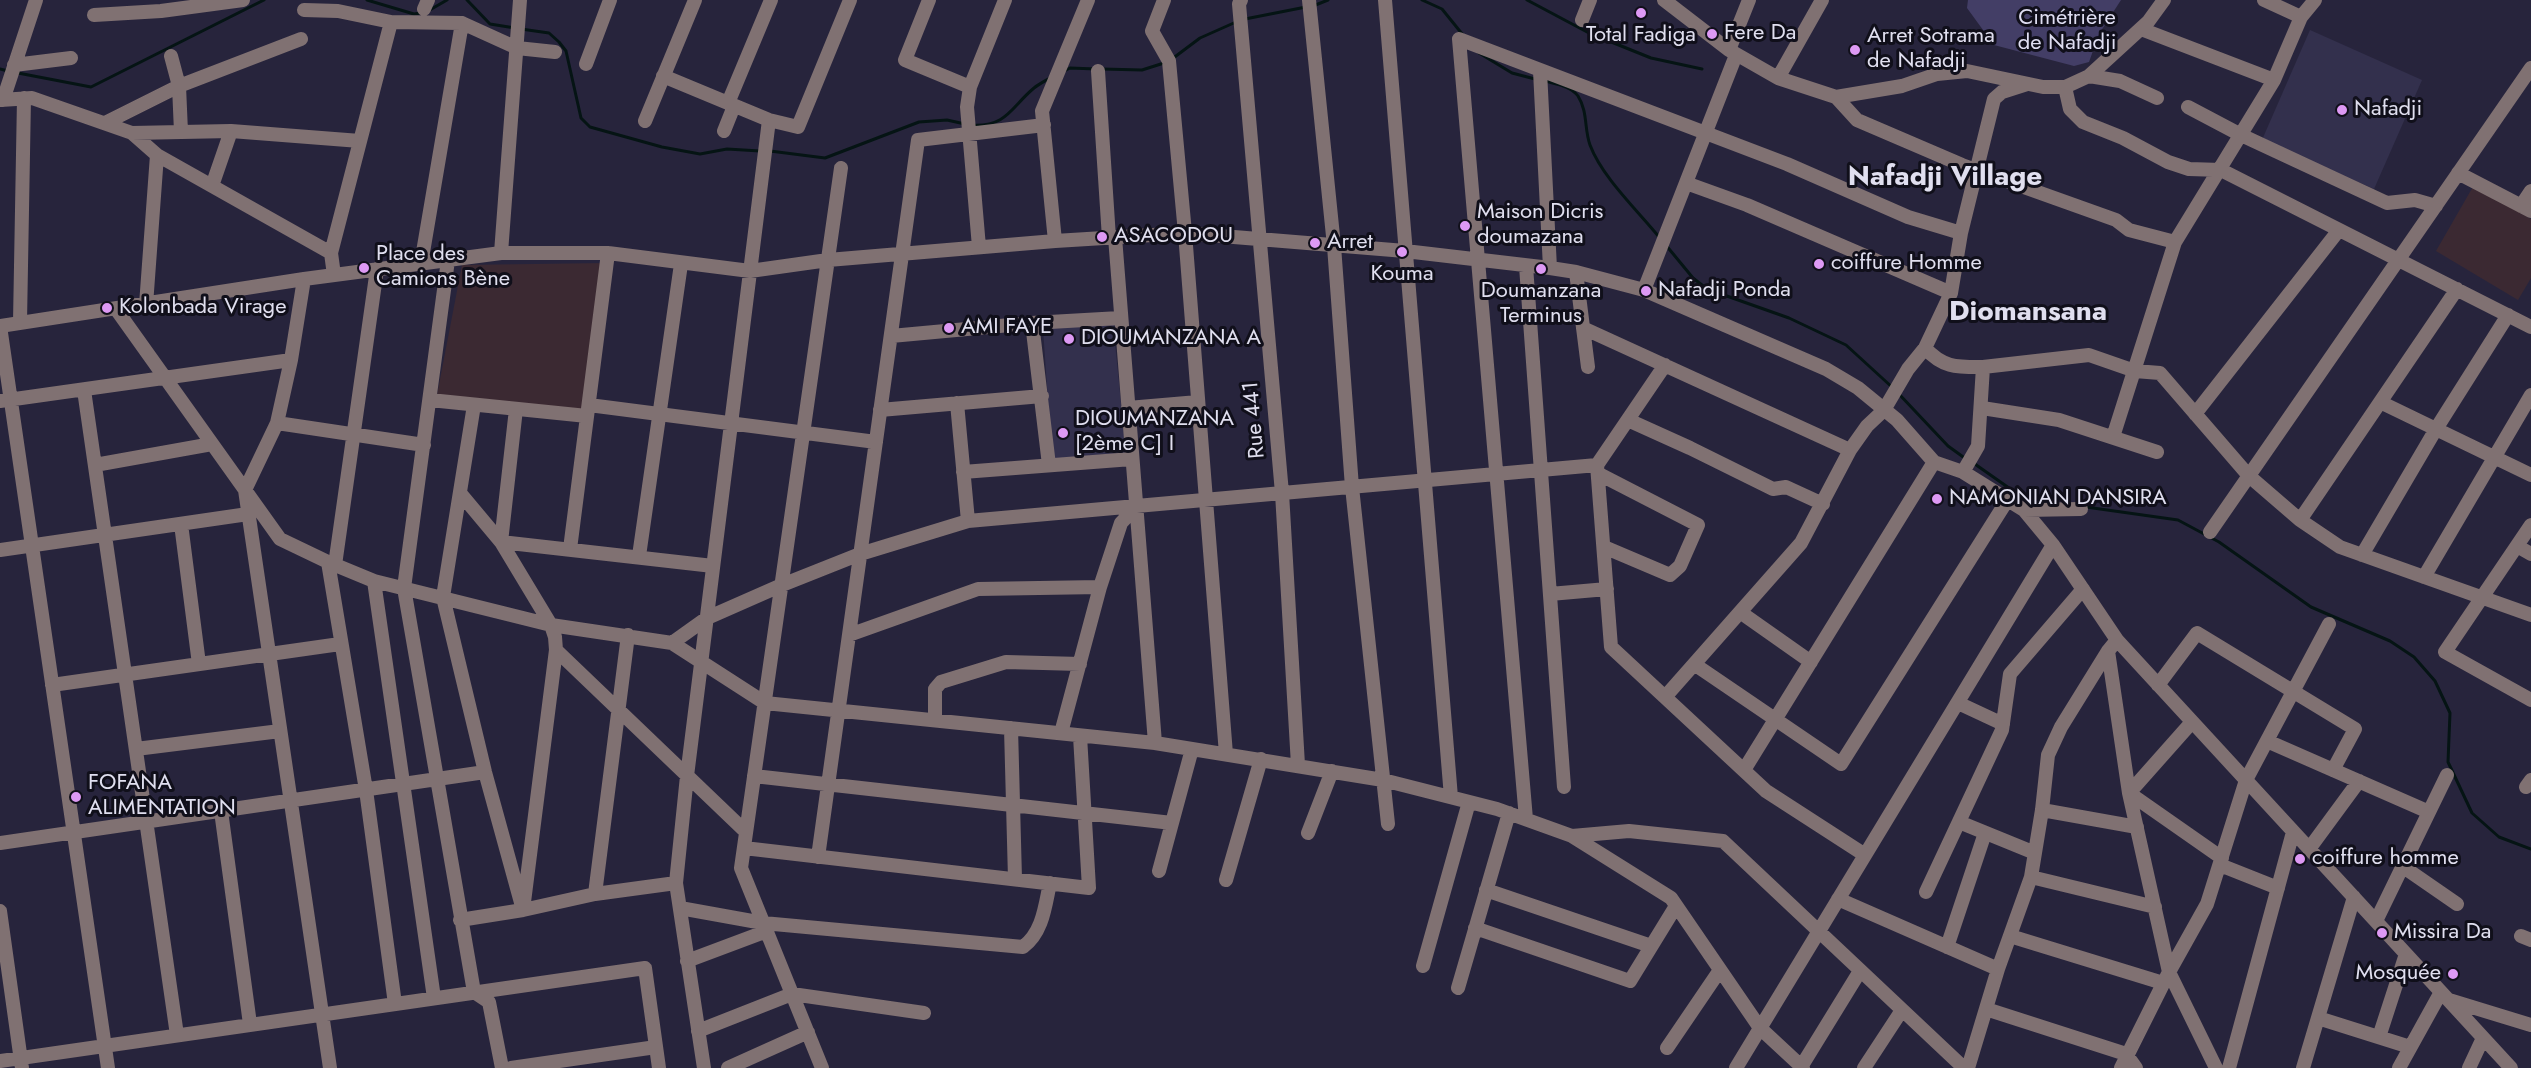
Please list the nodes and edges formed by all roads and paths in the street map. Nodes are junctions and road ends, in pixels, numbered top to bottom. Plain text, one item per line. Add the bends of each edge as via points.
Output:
1 (36, 0) edge
2 (243, 0) edge
3 (520, 0) edge
4 (610, 0) edge
5 (695, 0) edge
6 (771, 0) edge
7 (850, 0) edge
8 (929, 0) edge
9 (1005, 0) edge
10 (1088, 0) edge
11 (1164, 0) edge
12 (1241, 0) edge
13 (1309, 0) edge
14 (1384, 0) edge
15 (1590, 0) edge
16 (1666, 0) edge
17 (1749, 0) edge
18 (1822, 0) edge
19 (2164, 0) edge
20 (2264, 0) edge
21 (2315, 0) edge
22 (204, 2) edge
23 (304, 10) dead end
24 (94, 15) dead end
25 (2301, 17) junction
26 (1582, 20) dead end
27 (391, 22) junction
28 (462, 23) junction
29 (2141, 29) junction
30 (301, 39) dead end
31 (518, 48) junction
32 (555, 52) dead end
33 (1732, 52) junction
34 (171, 56) dead end
35 (71, 58) dead end
36 (586, 64) dead end
37 (14, 65) junction
38 (2531, 68) edge
39 (1098, 71) dead end
40 (1540, 71) junction
41 (663, 76) junction
42 (2089, 76) junction
43 (1778, 78) junction
44 (2274, 80) junction
45 (2027, 84) junction
46 (179, 86) junction
47 (970, 87) junction
48 (2065, 87) junction
49 (1836, 97) junction
50 (24, 98) junction
51 (2157, 98) dead end
52 (2, 100) edge
53 (731, 104) junction
54 (2188, 107) dead end
55 (769, 120) junction
56 (645, 121) dead end
57 (105, 123) junction
58 (1044, 125) junction
59 (231, 131) junction
60 (724, 131) dead end
61 (181, 132) junction
62 (969, 132) junction
63 (132, 133) junction
64 (1706, 133) junction
65 (2241, 135) junction
66 (360, 141) junction
67 (157, 155) junction
68 (841, 168) dead end
69 (1978, 170) junction
70 (2221, 170) junction
71 (2458, 173) junction
72 (1686, 183) junction
73 (212, 186) junction
74 (2531, 191) edge
75 (2436, 206) junction
76 (2526, 208) edge
77 (2339, 230) junction
78 (1185, 233) junction
79 (1961, 233) junction
80 (1112, 237) junction
81 (1260, 238) junction
82 (1055, 241) junction
83 (2175, 242) junction
84 (1334, 246) junction
85 (979, 247) junction
86 (1405, 251) junction
87 (331, 253) junction
88 (501, 253) junction
89 (608, 253) junction
90 (902, 255) junction
91 (448, 260) junction
92 (828, 260) junction
93 (1478, 260) junction
94 (2399, 260) junction
95 (421, 264) junction
96 (681, 264) junction
97 (1526, 266) junction
98 (1550, 268) junction
99 (377, 269) junction
100 (750, 271) junction
101 (1576, 272) junction
102 (334, 275) junction
103 (304, 279) junction
104 (2457, 289) junction
105 (1644, 290) junction
106 (1951, 293) junction
107 (146, 305) junction
108 (116, 309) junction
109 (2508, 315) junction
110 (1120, 318) junction
111 (20, 322) junction
112 (1032, 323) junction
113 (2530, 325) edge
114 (0, 326) edge
115 (1583, 328) junction
116 (891, 336) junction
117 (1924, 348) junction
118 (291, 360) junction
119 (1665, 365) junction
120 (1588, 367) dead end
121 (1983, 367) junction
122 (2135, 371) junction
123 (165, 378) junction
124 (84, 390) junction
125 (2531, 395) edge
126 (1042, 396) junction
127 (430, 400) junction
128 (5, 401) edge
129 (1198, 402) junction
130 (2380, 402) junction
131 (957, 403) junction
132 (474, 405) junction
133 (1128, 408) junction
134 (1982, 408) junction
135 (516, 409) junction
136 (588, 410) junction
137 (1884, 410) junction
138 (880, 411) junction
139 (659, 414) junction
140 (2195, 414) junction
141 (1628, 420) junction
142 (277, 423) junction
143 (731, 423) junction
144 (2436, 429) junction
145 (803, 433) junction
146 (354, 434) junction
147 (2113, 437) junction
148 (876, 442) junction
149 (212, 444) junction
150 (424, 445) junction
151 (1850, 450) junction
152 (2157, 452) dead end
153 (2495, 457) junction
154 (1132, 459) junction
155 (1934, 462) junction
156 (95, 465) junction
157 (1049, 465) junction
158 (1598, 469) junction
159 (1541, 470) junction
160 (963, 472) junction
161 (1963, 472) junction
162 (1496, 474) junction
163 (2531, 475) edge
164 (2249, 476) junction
165 (1423, 480) junction
166 (1352, 487) junction
167 (245, 490) junction
168 (460, 493) junction
169 (1282, 493) junction
170 (1206, 500) junction
171 (2008, 500) junction
172 (1823, 504) junction
173 (1137, 506) junction
174 (2081, 509) dead end
175 (2024, 510) junction
176 (248, 514) junction
177 (2300, 520) junction
178 (968, 521) junction
179 (181, 524) junction
180 (2531, 525) edge
181 (2211, 532) dead end
182 (105, 535) junction
183 (501, 543) junction
184 (2053, 545) junction
185 (32, 546) junction
186 (2517, 546) junction
187 (1604, 547) junction
188 (570, 549) junction
189 (0, 550) edge
190 (860, 554) junction
191 (2531, 554) edge
192 (2362, 555) junction
193 (639, 556) junction
194 (331, 564) junction
195 (713, 566) junction
196 (2424, 577) junction
197 (374, 581) junction
198 (782, 585) junction
199 (1100, 587) junction
200 (405, 588) junction
201 (1607, 589) junction
202 (2083, 589) junction
203 (1550, 594) junction
204 (443, 597) junction
205 (2482, 598) junction
206 (1740, 612) junction
207 (2531, 615) edge
208 (707, 618) junction
209 (2329, 624) dead end
210 (551, 625) junction
211 (628, 635) junction
212 (849, 635) junction
213 (2117, 640) junction
214 (672, 643) junction
215 (340, 644) junction
216 (556, 650) junction
217 (2108, 651) junction
218 (269, 655) junction
219 (701, 662) junction
220 (1811, 662) junction
221 (199, 664) junction
222 (1080, 664) junction
223 (1695, 664) junction
224 (125, 675) junction
225 (52, 685) junction
226 (2158, 685) junction
227 (2293, 691) junction
228 (1665, 697) junction
229 (2531, 700) edge
230 (765, 702) junction
231 (1958, 703) junction
232 (618, 710) junction
233 (838, 710) junction
234 (1776, 718) junction
235 (935, 720) junction
236 (2192, 722) junction
237 (2003, 724) junction
238 (1011, 728) junction
239 (280, 731) junction
240 (1061, 734) junction
241 (1080, 736) junction
242 (2267, 741) junction
243 (1155, 743) junction
244 (136, 749) junction
245 (1192, 749) junction
246 (1226, 754) junction
247 (1261, 759) junction
248 (1298, 765) junction
249 (1744, 770) junction
250 (2333, 770) junction
251 (1332, 771) junction
252 (485, 772) junction
253 (2447, 775) dead end
254 (687, 776) junction
255 (754, 776) junction
256 (436, 779) junction
257 (1383, 780) junction
258 (2246, 780) junction
259 (2359, 781) junction
260 (404, 784) junction
261 (828, 784) junction
262 (1563, 787) dead end
263 (366, 790) junction
264 (2129, 793) junction
265 (1451, 797) junction
266 (291, 801) junction
267 (1469, 802) junction
268 (1013, 805) junction
269 (2042, 810) junction
270 (221, 811) junction
271 (2429, 812) junction
272 (1084, 813) junction
273 (1509, 813) junction
274 (1526, 819) junction
275 (146, 822) junction
276 (1172, 822) junction
277 (1959, 822) junction
278 (1388, 824) dead end
279 (2137, 827) junction
280 (2293, 831) junction
281 (73, 832) junction
282 (746, 832) junction
283 (1308, 833) dead end
284 (1985, 833) junction
285 (1572, 836) junction
286 (0, 843) edge
287 (744, 848) junction
288 (2309, 849) junction
289 (2035, 854) junction
290 (1865, 855) junction
291 (818, 857) junction
292 (2221, 862) junction
293 (2402, 866) junction
294 (1159, 871) dead end
295 (2031, 877) junction
296 (1015, 879) junction
297 (1226, 880) dead end
298 (676, 883) junction
299 (1050, 883) junction
300 (2278, 888) junction
301 (1486, 890) junction
302 (1926, 892) dead end
303 (595, 894) junction
304 (2354, 897) junction
305 (1838, 899) junction
306 (2457, 904) dead end
307 (1676, 906) junction
308 (2154, 907) junction
309 (680, 908) junction
310 (524, 910) junction
311 (0, 911) edge
312 (460, 920) junction
313 (2376, 921) junction
314 (765, 927) junction
315 (1475, 928) junction
316 (1817, 930) junction
317 (2010, 936) junction
318 (1651, 946) junction
319 (1947, 947) junction
320 (2406, 954) junction
321 (687, 961) junction
322 (1423, 966) dead end
323 (1720, 969) junction
324 (1998, 969) junction
325 (1860, 971) junction
326 (2166, 977) junction
327 (1458, 988) dead end
328 (474, 992) junction
329 (792, 994) junction
330 (2444, 996) junction
331 (434, 998) junction
332 (395, 1004) junction
333 (1986, 1009) junction
334 (1902, 1010) junction
335 (924, 1013) dead end
336 (322, 1014) junction
337 (2318, 1017) junction
338 (250, 1024) junction
339 (2531, 1025) edge
340 (1760, 1028) junction
341 (698, 1031) junction
342 (808, 1032) junction
343 (177, 1035) junction
344 (2379, 1037) junction
345 (2483, 1038) junction
346 (104, 1046) junction
347 (656, 1047) junction
348 (2410, 1047) junction
349 (1667, 1048) dead end
350 (2126, 1054) junction
351 (0, 1061) edge
352 (22, 1063) edge
353 (1798, 1066) edge
354 (108, 1068) edge
355 (330, 1068) edge
356 (502, 1068) edge
357 (511, 1068) edge
358 (659, 1068) edge
359 (704, 1068) edge
360 (729, 1068) edge
361 (823, 1068) edge
362 (1736, 1068) edge
363 (1864, 1068) edge
364 (1966, 1068) edge
365 (2121, 1068) edge
366 (2136, 1068) edge
367 (2216, 1068) edge
368 (2229, 1068) edge
369 (2303, 1068) edge
370 (2399, 1068) edge
371 (2469, 1068) edge
372 (2511, 1068) edge

1 - 37 street
2 - 22 street
3 - 31 street
4 - 36 street
5 - 41 street
6 - 53 street
7 - 55 street via 798,127
8 - 47 street via 904,60
9 - 47 street
10 - 58 street via 1042,111
11 - 78 street via 1152,31 1169,61
12 - 81 street, Rue 441
13 - 84 street
14 - 86 street
15 - 26 street
16 - 33 street
17 - 33 street
18 - 43 street
19 - 29 street
20 - 25 street
21 - 25 street
22 - 24 street via 161,11
23 - 27 street via 338,11
25 - 44 street
27 - 28 street
27 - 66 street
28 - 31 street
28 - 95 street
29 - 42 street
29 - 44 street
30 - 46 street
31 - 32 street
31 - 88 street
33 - 43 street
33 - 64 street
34 - 46 street
35 - 37 street
37 - 52 street
38 - 71 street
39 - 80 street
40 - 64 street
40 - 93 street via 1459,39
40 - 98 street
41 - 53 street
41 - 56 street
42 - 48 street
42 - 51 street via 2120,81
43 - 49 street
44 - 65 street
45 - 48 street
45 - 49 street via 1967,71
45 - 69 street via 2002,92 1994,99
46 - 57 street
46 - 61 street
47 - 62 street
48 - 70 street via 2070,109 2083,122 2168,162 2189,169
49 - 69 street via 1857,120
50 - 52 street
50 - 57 street
50 - 111 street
53 - 55 street
53 - 60 street
54 - 65 street
55 - 100 street
57 - 63 street
58 - 62 street
58 - 82 street
59 - 61 street
59 - 66 street
59 - 73 street
61 - 63 street
62 - 85 street
62 - 90 street via 918,140
63 - 67 street
64 - 72 street
64 - 79 street via 1908,217
65 - 70 street
65 - 75 street via 2387,203 2415,200
66 - 87 street
67 - 73 street
67 - 107 street
68 - 92 street
69 - 79 street
69 - 83 street via 2116,220 2129,230
70 - 77 street
70 - 83 street
71 - 75 street
71 - 76 street
72 - 105 street
72 - 106 street
73 - 87 street
74 - 76 street
75 - 94 street
77 - 94 street
77 - 140 street
78 - 80 street
78 - 81 street
78 - 129 street
79 - 106 street
80 - 82 street
80 - 110 street
81 - 84 street
81 - 169 street, Rue 441
82 - 85 street
83 - 122 street
84 - 86 street
84 - 166 street
85 - 90 street
86 - 93 street
86 - 165 street
87 - 102 street
88 - 89 street
88 - 91 street
89 - 96 street
89 - 136 street
90 - 92 street
90 - 116 street
91 - 95 street
91 - 127 street
92 - 100 street
92 - 145 street
93 - 97 street
93 - 162 street
94 - 104 street
94 - 164 street
95 - 99 street
96 - 100 street
96 - 139 street
97 - 98 street
97 - 159 street
98 - 101 street
99 - 102 street
99 - 146 street
100 - 143 street
101 - 105 street
101 - 115 street
102 - 103 street
103 - 107 street
103 - 118 street
104 - 109 street
104 - 130 street
105 - 137 street via 1826,369
106 - 117 street
107 - 108 street
108 - 111 street
108 - 123 street
109 - 113 street
109 - 144 street
110 - 112 street
110 - 133 street
111 - 114 street
112 - 116 street
112 - 126 street
114 - 128 street
115 - 119 street
115 - 120 street
116 - 138 street
117 - 121 street via 1936,360 1956,367
117 - 137 street
118 - 123 street
118 - 142 street
119 - 141 street
119 - 151 street
121 - 122 street via 2090,355
121 - 134 street
122 - 140 street via 2160,373
122 - 147 street
123 - 124 street
123 - 149 street
124 - 128 street
124 - 156 street
125 - 153 street
126 - 131 street
126 - 157 street
127 - 132 street
127 - 150 street
128 - 185 street
129 - 133 street
129 - 170 street
130 - 144 street
130 - 177 street
131 - 138 street
131 - 160 street
132 - 135 street
132 - 168 street
133 - 154 street
134 - 147 street via 2059,420
134 - 161 street via 1978,446
135 - 136 street
135 - 183 street
136 - 139 street
136 - 188 street
137 - 151 street
137 - 155 street
138 - 148 street
139 - 143 street
139 - 193 street
140 - 164 street
141 - 158 street
141 - 172 street via 1773,489 1786,487
142 - 146 street
142 - 167 street
143 - 145 street
143 - 195 street
144 - 153 street
144 - 192 street
145 - 148 street
145 - 198 street
146 - 150 street
146 - 194 street
147 - 152 street
148 - 190 street
149 - 156 street
149 - 167 street
150 - 200 street
151 - 172 street
153 - 163 street
153 - 196 street
154 - 157 street
154 - 173 street
155 - 161 street
155 - 220 street
156 - 182 street
157 - 160 street
158 - 159 street
158 - 187 street
158 - 187 street via 1698,525 1680,566 1670,575
159 - 162 street
159 - 203 street
160 - 178 street
161 - 171 street
162 - 165 street
162 - 274 street
164 - 177 street
164 - 181 street
165 - 166 street
165 - 265 street
166 - 169 street
166 - 257 street
167 - 176 street
167 - 194 street via 280,539
168 - 183 street
168 - 204 street
169 - 170 street
169 - 248 street, Rue 441
170 - 173 street
170 - 246 street
171 - 175 street
171 - 234 street via 1841,764
172 - 206 street via 1801,543
173 - 178 street
173 - 199 street via 1121,524
173 - 243 street
174 - 175 street
175 - 184 street
176 - 179 street
176 - 218 street
177 - 192 street via 2340,547
178 - 190 street
179 - 182 street
179 - 221 street
180 - 186 street
182 - 185 street
182 - 224 street
183 - 188 street
183 - 210 street
184 - 202 street
184 - 231 street
185 - 189 street
185 - 225 street
186 - 191 street
186 - 205 street
187 - 201 street
188 - 193 street
190 - 198 street
190 - 212 street
192 - 196 street
193 - 195 street
194 - 197 street
194 - 215 street
195 - 208 street
196 - 205 street
197 - 200 street
197 - 260 street
198 - 208 street
198 - 230 street
199 - 212 street via 978,589
199 - 222 street
200 - 204 street
200 - 256 street
201 - 203 street
201 - 228 street via 1611,647
202 - 213 street
202 - 237 street via 2010,674
203 - 262 street
204 - 210 street
204 - 252 street
205 - 207 street
205 - 229 street via 2445,652
206 - 220 street
206 - 223 street
208 - 214 street
208 - 219 street
209 - 227 street
210 - 211 street
210 - 216 street
211 - 214 street
211 - 232 street
212 - 233 street
213 - 217 street
213 - 226 street
214 - 219 street
215 - 218 street
215 - 263 street
216 - 232 street
216 - 310 street
217 - 264 street
217 - 269 street via 2048,755
218 - 221 street
218 - 239 street
219 - 230 street
219 - 254 street
220 - 234 street
221 - 224 street
222 - 235 street via 1006,662 941,682 935,689
222 - 240 street
223 - 228 street
223 - 234 street
224 - 225 street
224 - 244 street
225 - 281 street
226 - 227 street via 2198,633
226 - 236 street
227 - 242 street
227 - 250 street via 2355,729
228 - 249 street
230 - 233 street
230 - 255 street
231 - 237 street
231 - 290 street
232 - 254 street
232 - 303 street
233 - 235 street
233 - 261 street
234 - 249 street
235 - 238 street
236 - 258 street
236 - 264 street
237 - 277 street
238 - 240 street
238 - 268 street
239 - 244 street
239 - 266 street
240 - 241 street
241 - 243 street
241 - 272 street
242 - 250 street
242 - 258 street
243 - 245 street
244 - 275 street
245 - 246 street
245 - 276 street
246 - 247 street
247 - 248 street
247 - 297 street
248 - 251 street
249 - 290 street via 1766,791
250 - 259 street
251 - 257 street
251 - 283 street
252 - 256 street
252 - 310 street
253 - 271 street
254 - 282 street
254 - 298 street
255 - 261 street
255 - 282 street
256 - 260 street
256 - 312 street
257 - 265 street
257 - 278 street
258 - 280 street
258 - 292 street
259 - 271 street
259 - 288 street
260 - 263 street
260 - 331 street
261 - 268 street
261 - 291 street
263 - 266 street
263 - 332 street
264 - 279 street
264 - 292 street
265 - 267 street
266 - 270 street
266 - 336 street
267 - 273 street
267 - 322 street
268 - 272 street
268 - 296 street
269 - 279 street
269 - 289 street
270 - 275 street
270 - 338 street
271 - 293 street
272 - 276 street
272 - 299 street via 1089,888
273 - 274 street
273 - 301 street
274 - 285 street
275 - 281 street
275 - 343 street
276 - 294 street
277 - 284 street
277 - 302 street
279 - 308 street
280 - 288 street
280 - 300 street
281 - 286 street
281 - 346 street
282 - 287 street
284 - 289 street
284 - 319 street
285 - 307 street via 1671,898
285 - 316 street via 1629,831 1718,839
287 - 291 street
287 - 314 street via 741,868
288 - 304 street
289 - 295 street
290 - 305 street
291 - 296 street
292 - 300 street
292 - 326 street via 2207,904
293 - 306 street
293 - 313 street
295 - 308 street
295 - 317 street
296 - 299 street
298 - 303 street
298 - 309 street
299 - 314 street via 1039,928 1023,947
300 - 368 street
301 - 315 street
301 - 318 street
303 - 310 street
304 - 313 street
304 - 337 street
305 - 316 street
305 - 319 street
307 - 318 street
307 - 323 street
308 - 326 street
309 - 314 street
309 - 321 street
310 - 312 street
311 - 352 street
312 - 328 street
313 - 320 street
314 - 321 street
314 - 329 street
315 - 318 street via 1630,981
315 - 327 street
316 - 325 street
316 - 340 street
317 - 324 street
317 - 326 street
319 - 324 street
320 - 330 street
320 - 344 street
321 - 341 street
323 - 340 street
323 - 349 street
324 - 333 street
325 - 334 street
325 - 353 street
326 - 350 street
326 - 367 street
328 - 331 street
328 - 347 street via 645,968
328 - 356 street via 489,1002
329 - 335 street
329 - 341 street
329 - 342 street
330 - 339 street
330 - 345 street
330 - 348 street
331 - 332 street
332 - 336 street
333 - 350 street
333 - 364 street
334 - 363 street
334 - 364 street
336 - 338 street
336 - 355 street
337 - 344 street
337 - 369 street
338 - 343 street
340 - 353 street
340 - 362 street
341 - 359 street
342 - 360 street
342 - 361 street
343 - 346 street
344 - 348 street
345 - 371 street
345 - 372 street
346 - 352 street
346 - 354 street
347 - 357 street
347 - 358 street
348 - 370 street
350 - 365 street
350 - 366 street
351 - 352 street

